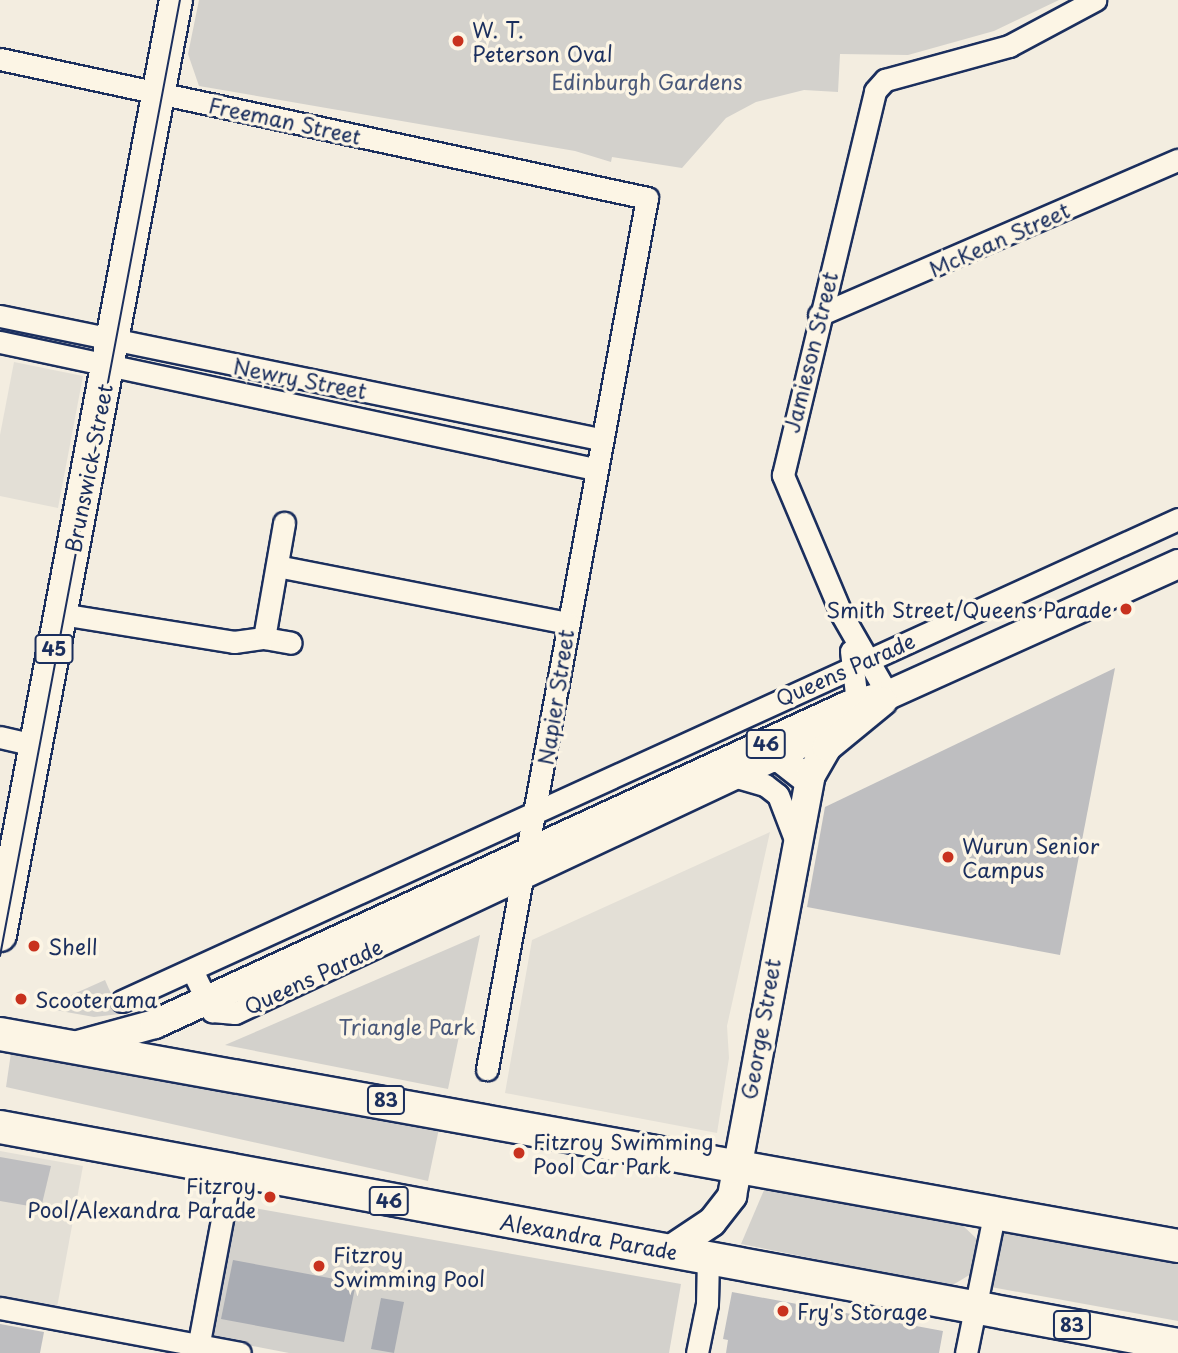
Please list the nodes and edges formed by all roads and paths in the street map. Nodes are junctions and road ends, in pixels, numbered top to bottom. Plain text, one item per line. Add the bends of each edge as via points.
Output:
1 (176, 0) edge
2 (1095, 0) edge
3 (0, 59) edge
4 (159, 94) junction
5 (1178, 160) edge
6 (640, 202) joint
7 (820, 315) junction
8 (0, 316) edge
9 (0, 342) edge
10 (110, 352) junction
11 (600, 439) junction
12 (595, 469) junction
13 (1178, 519) edge
14 (284, 523) dead end
15 (1178, 564) edge
16 (277, 566) junction
17 (61, 614) junction
18 (567, 623) junction
19 (264, 638) junction
20 (290, 643) dead end
21 (860, 662) junction
22 (888, 695) junction
23 (860, 709) junction
24 (0, 737) edge
25 (36, 745) junction
26 (780, 758) junction
27 (732, 771) junction
28 (809, 781) junction
29 (537, 808) junction
30 (795, 839) junction
31 (526, 865) junction
32 (398, 873) junction
33 (418, 915) junction
34 (0, 935) edge
35 (192, 970) junction
36 (122, 1000) dead end
37 (206, 1001) junction
38 (0, 1034) edge
39 (74, 1046) junction
40 (487, 1069) dead end
41 (0, 1127) edge
42 (737, 1164) junction
43 (231, 1171) junction
44 (996, 1211) junction
45 (1178, 1246) edge
46 (670, 1250) junction
47 (708, 1257) junction
48 (975, 1307) junction
49 (0, 1308) edge
50 (1178, 1345) edge
51 (198, 1349) edge
52 (240, 1353) edge
53 (697, 1353) edge
54 (966, 1353) edge

1 - 4 highway, Brunswick Street / 45
2 - 7 street, Jamieson Street via 1009,46 881,83
3 - 4 street, Freeman Street
4 - 6 street, Freeman Street via 569,181
4 - 10 highway, Brunswick Street / 45
5 - 7 street, McKean Street
6 - 11 street, Napier Street via 623,326
7 - 21 street, Jamieson Street via 783,475
8 - 10 street, Newry Street
9 - 10 street, Newry Street
10 - 11 street, Newry Street
10 - 12 street, Newry Street
10 - 17 highway, Brunswick Street / 45
11 - 12 street, Napier Street
12 - 18 street, Napier Street
13 - 21 street, Queens Parade
14 - 16 street
15 - 22 main road, Queens Parade / 46
16 - 18 street
16 - 19 street
17 - 19 street via 234,642
17 - 25 highway, Brunswick Street / 45
18 - 29 street, Napier Street
19 - 20 street
21 - 22 street, Jamieson Street
21 - 23 street, Jamieson Street
21 - 29 street, Queens Parade
22 - 23 main road, Queens Parade / 46
23 - 26 street, Queens Parade
23 - 27 main road, Queens Parade / 46
23 - 28 main road, Queens Parade / 46 via 823,752
24 - 25 street
25 - 34 highway, Brunswick Street / 45
26 - 27 main road via 756,756
26 - 28 main road
27 - 30 street via 778,795
27 - 31 main road, Queens Parade / 46
28 - 30 main road, George Street / 46
29 - 31 street, Napier Street
29 - 32 street, Queens Parade
30 - 42 main road, George Street / 46
31 - 33 main road, Queens Parade / 46
31 - 40 street, Napier Street
32 - 33 street
32 - 35 street, Queens Parade
33 - 37 main road, Queens Parade / 46
35 - 36 street, Queens Parade
35 - 37 street
37 - 39 main road, Queens Parade / 46 via 155,1024
38 - 39 highway, 46
39 - 42 highway, 83
41 - 43 highway, Alexandra Parade / 46
42 - 44 highway, 83
42 - 46 main road, George Street / 46 via 723,1211
43 - 46 highway, Alexandra Parade / 46
43 - 51 street
44 - 45 highway, 83
44 - 48 street
46 - 47 highway, Alexandra Parade / 83
47 - 48 highway, Alexandra Parade / 83
47 - 53 street via 707,1304
48 - 50 highway, Alexandra Parade / 83
48 - 54 street
49 - 51 street
51 - 52 street

